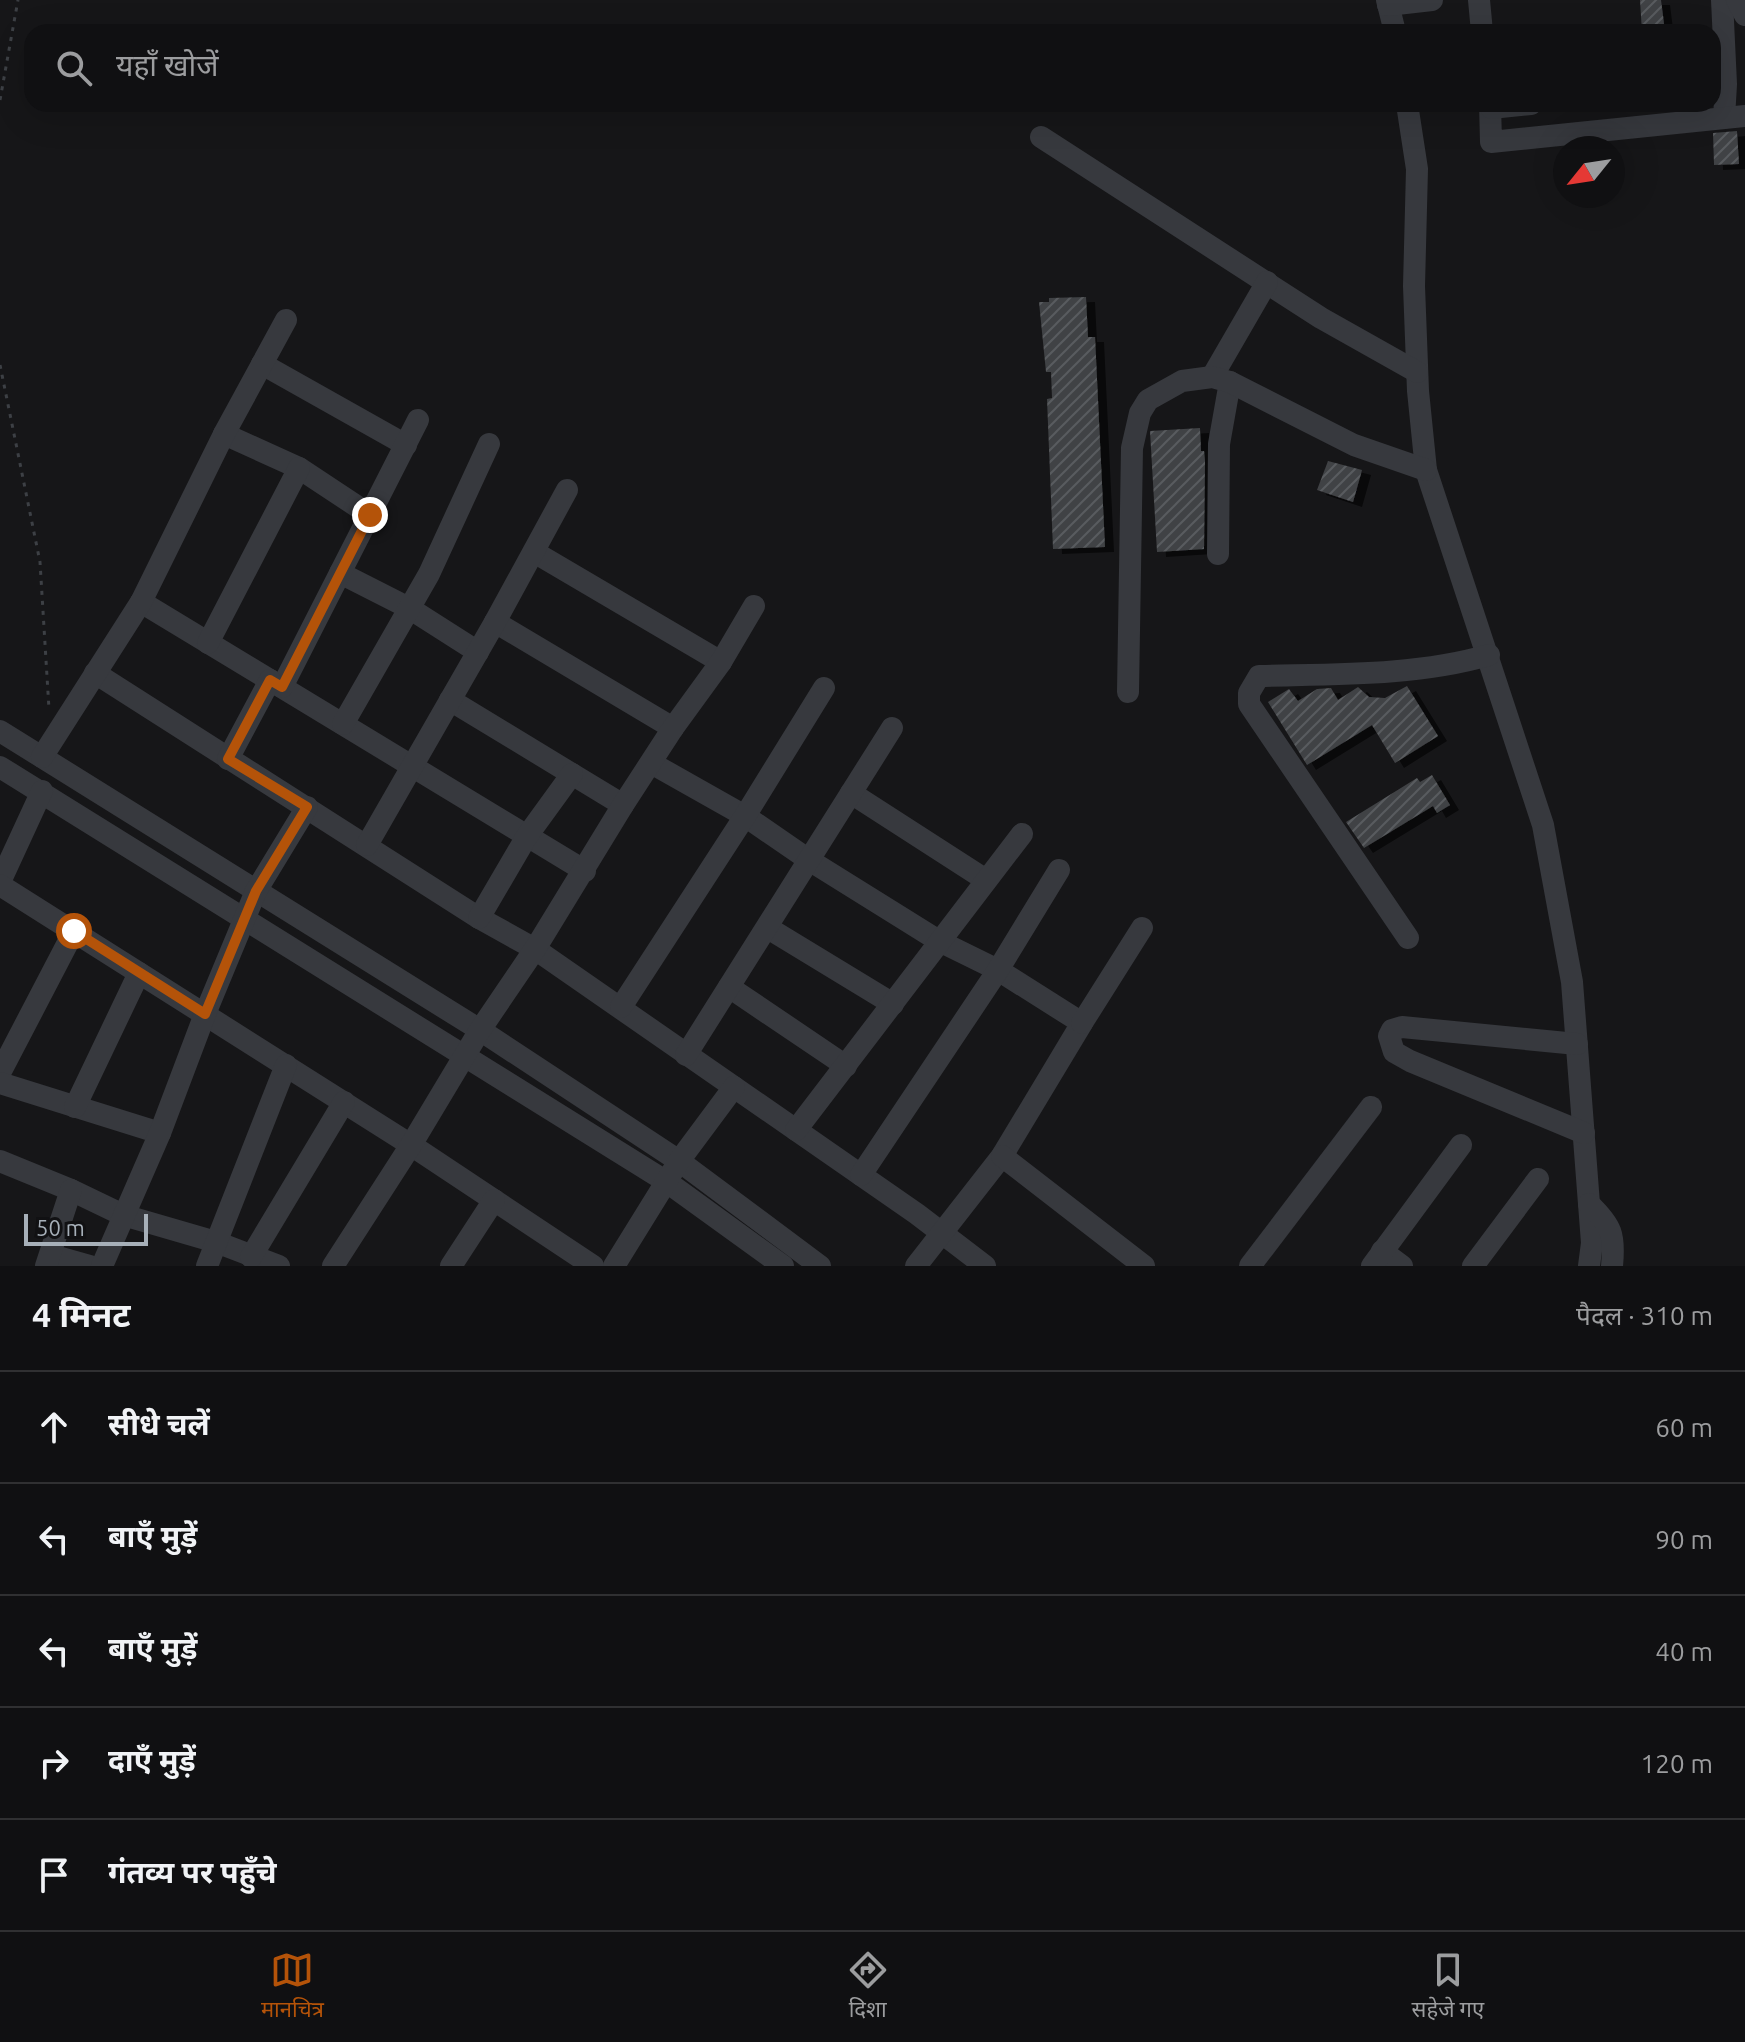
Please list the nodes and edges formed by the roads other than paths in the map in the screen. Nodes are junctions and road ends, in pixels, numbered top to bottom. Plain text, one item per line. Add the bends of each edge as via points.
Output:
1 (1432, 0) edge
2 (1479, 0) edge
3 (1722, 0) edge
4 (1737, 0) edge
5 (1387, 2) edge
6 (1745, 15) edge
7 (1393, 24) edge
8 (1481, 24) edge
9 (1721, 42) edge
10 (1721, 87) edge
11 (1408, 112) edge
12 (1490, 112) edge
13 (1734, 117) edge
14 (1041, 137) dead end
15 (1267, 282) junction
16 (286, 320) dead end
17 (262, 364) junction
18 (1417, 372) junction
19 (1221, 380) junction
20 (418, 420) dead end
21 (224, 434) junction
22 (489, 444) dead end
23 (406, 445) junction
24 (299, 468) junction
25 (1426, 470) junction
26 (567, 490) dead end
27 (370, 515) junction
28 (534, 552) junction
29 (1218, 554) dead end
30 (340, 573) junction
31 (141, 602) junction
32 (754, 606) dead end
33 (409, 608) junction
34 (495, 622) junction
35 (208, 643) junction
36 (478, 652) junction
37 (1489, 655) junction
38 (721, 662) junction
39 (95, 673) junction
40 (276, 684) junction
41 (824, 688) dead end
42 (1128, 692) dead end
43 (450, 700) junction
44 (343, 724) junction
45 (673, 728) junction
46 (892, 728) dead end
47 (0, 731) edge
48 (47, 748) junction
49 (228, 759) junction
50 (651, 763) junction
51 (412, 766) junction
52 (0, 767) edge
53 (572, 774) junction
54 (42, 791) junction
55 (851, 793) junction
56 (623, 805) junction
57 (307, 807) junction
58 (745, 816) junction
59 (1022, 834) dead end
60 (527, 836) junction
61 (367, 845) junction
62 (809, 860) junction
63 (1059, 870) dead end
64 (585, 871) junction
65 (986, 880) junction
66 (0, 883) edge
67 (256, 891) junction
68 (479, 918) junction
69 (245, 919) junction
70 (768, 928) junction
71 (1142, 928) dead end
72 (74, 931) junction
73 (1408, 938) dead end
74 (939, 941) junction
75 (535, 949) junction
76 (998, 970) junction
77 (139, 973) junction
78 (729, 987) junction
79 (893, 1004) junction
80 (621, 1007) junction
81 (205, 1014) junction
82 (1082, 1023) junction
83 (480, 1030) junction
84 (1577, 1044) junction
85 (465, 1055) junction
86 (686, 1055) junction
87 (286, 1065) junction
88 (846, 1066) junction
89 (0, 1073) edge
90 (0, 1083) edge
91 (734, 1087) junction
92 (344, 1102) junction
93 (75, 1107) junction
94 (1371, 1107) dead end
95 (796, 1130) junction
96 (160, 1133) junction
97 (1584, 1133) junction
98 (411, 1145) junction
99 (1461, 1145) dead end
100 (1002, 1156) junction
101 (0, 1161) edge
102 (679, 1161) junction
103 (861, 1175) junction
104 (1538, 1179) dead end
105 (667, 1182) junction
106 (71, 1190) junction
107 (494, 1200) junction
108 (1589, 1204) junction
109 (123, 1215) junction
110 (942, 1233) junction
111 (216, 1242) junction
112 (251, 1257) junction
113 (1377, 1259) edge
114 (48, 1260) edge
115 (1261, 1262) edge
116 (90, 1266) edge
117 (102, 1266) edge
118 (207, 1266) edge
119 (279, 1266) edge
120 (333, 1266) edge
121 (451, 1266) edge
122 (593, 1266) edge
123 (614, 1266) edge
124 (783, 1266) edge
125 (820, 1266) edge
126 (916, 1266) edge
127 (985, 1266) edge
128 (1144, 1266) edge
129 (1402, 1266) edge
130 (1473, 1266) edge
131 (1589, 1266) edge
132 (1612, 1266) edge

1 - 5 street
2 - 8 street
3 - 9 street
4 - 6 street
5 - 7 street
10 - 13 street
11 - 18 street via 1417,169
12 - 13 street via 1491,142
14 - 15 street
15 - 18 street
15 - 19 street
16 - 17 street
17 - 21 street
17 - 23 street
18 - 25 street
19 - 25 street via 1354,445
19 - 29 street
19 - 42 street via 1182,381 1148,400 1140,413 1132,448
20 - 23 street
21 - 24 street
21 - 31 street
22 - 33 street
23 - 27 street
24 - 27 street
24 - 35 street
25 - 37 street
26 - 28 street
27 - 30 street
28 - 34 street
28 - 38 street
30 - 33 street
30 - 40 street
31 - 35 street
31 - 39 street
32 - 38 street
33 - 36 street
33 - 44 street
34 - 36 street
34 - 45 street
35 - 40 street
36 - 43 street
37 - 73 street via 1400,669 1259,676 1249,693 1249,704
37 - 84 street via 1543,825 1572,982
38 - 45 street
39 - 48 street
39 - 49 street
40 - 44 street
40 - 49 street
41 - 58 street
43 - 51 street
43 - 53 street
44 - 51 street
45 - 50 street
46 - 55 street
47 - 48 street
48 - 67 street
49 - 57 street
50 - 56 street
50 - 58 street
51 - 60 street
51 - 61 street
52 - 54 street
53 - 56 street
53 - 60 street
54 - 66 street
54 - 69 street
55 - 62 street
55 - 65 street
56 - 64 street
57 - 61 street
57 - 67 street
58 - 62 street
58 - 80 street
59 - 65 street
60 - 64 street
60 - 68 street
61 - 68 street
62 - 70 street
62 - 74 street
63 - 76 street
64 - 75 street
65 - 74 street
66 - 72 street
67 - 69 street
67 - 83 street
68 - 75 street
69 - 81 street
69 - 85 street
70 - 78 street
70 - 79 street
71 - 82 street
72 - 77 street
72 - 89 street
74 - 76 street
74 - 79 street
75 - 80 street
75 - 83 street
76 - 82 street
76 - 103 street
77 - 81 street
77 - 93 street
78 - 86 street
78 - 88 street
79 - 88 street
80 - 86 street
81 - 87 street
81 - 96 street
82 - 100 street
83 - 85 street
83 - 102 street
84 - 97 street
84 - 97 street via 1402,1027 1389,1036 1394,1052 1410,1061
85 - 98 street
85 - 105 street
86 - 91 street
87 - 92 street
87 - 111 street
88 - 95 street
90 - 93 street
91 - 95 street
91 - 102 street
92 - 98 street
92 - 112 street
93 - 96 street
94 - 115 street
95 - 103 street
96 - 109 street
97 - 108 street
98 - 107 street
98 - 120 street
99 - 113 street
100 - 110 street
100 - 128 street
101 - 106 street
102 - 105 street
102 - 125 street
103 - 110 street
104 - 130 street
105 - 123 street
105 - 124 street
106 - 109 street
106 - 114 street
107 - 121 street
107 - 122 street
108 - 131 street
108 - 132 street via 1607,1222 1614,1243
109 - 111 street
109 - 117 street
110 - 126 street
110 - 127 street
111 - 112 street
111 - 118 street
112 - 119 street
113 - 129 street
114 - 116 street

